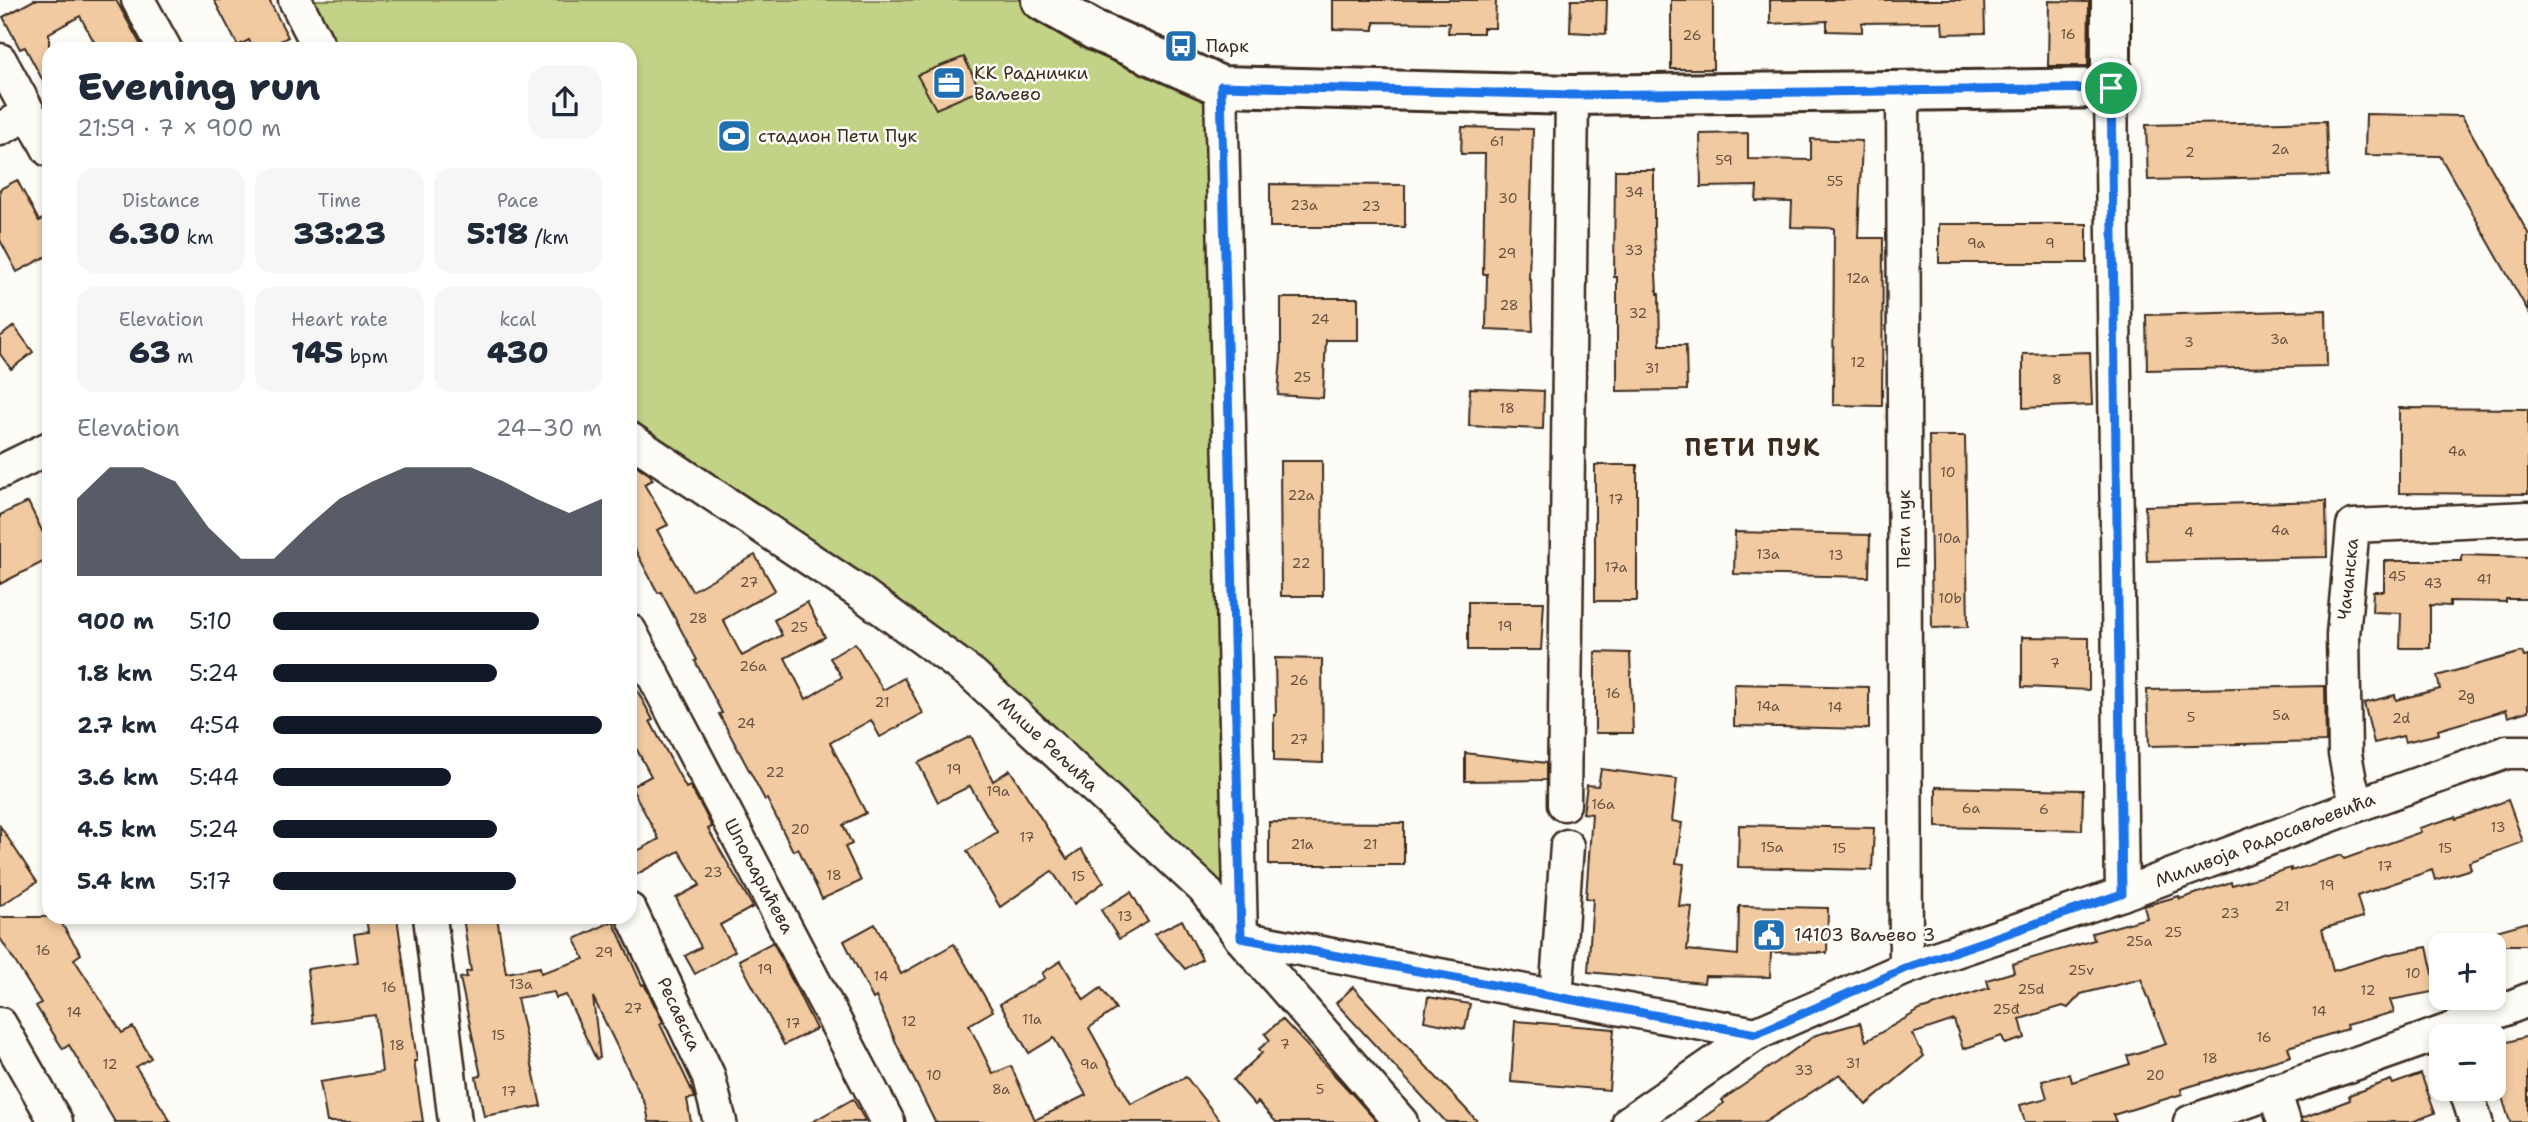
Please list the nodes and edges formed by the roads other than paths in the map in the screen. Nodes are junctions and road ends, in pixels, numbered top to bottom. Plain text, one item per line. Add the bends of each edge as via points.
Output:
1 (138, 0) edge
2 (295, 0) edge
3 (1041, 0) edge
4 (2111, 0) edge
5 (160, 42) edge
6 (316, 42) edge
7 (0, 60) edge
8 (1221, 86) junction
9 (2111, 88) junction
10 (1903, 90) junction
11 (1572, 95) junction
12 (28, 114) junction
13 (0, 129) edge
14 (42, 138) edge
15 (637, 444) edge
16 (42, 451) edge
17 (0, 472) edge
18 (2528, 518) edge
19 (637, 644) edge
20 (2528, 752) edge
21 (1564, 804) dead end
22 (2358, 804) junction
23 (1567, 846) dead end
24 (2122, 894) junction
25 (430, 924) edge
26 (637, 924) edge
27 (1241, 938) junction
28 (1906, 968) junction
29 (1556, 997) junction
30 (2528, 1000) edge
31 (0, 1024) edge
32 (2472, 1024) edge
33 (1756, 1034) junction
34 (2429, 1041) edge
35 (2274, 1090) junction
36 (2469, 1101) edge
37 (56, 1122) edge
38 (455, 1122) edge
39 (720, 1122) edge
40 (888, 1122) edge
41 (1401, 1122) edge
42 (1629, 1122) edge
43 (2190, 1122) edge
44 (2284, 1122) edge
45 (2476, 1122) edge

1 - 5 street
2 - 6 street
3 - 8 street via 1094,30
4 - 9 street
7 - 12 street
8 - 11 street
8 - 27 street
9 - 10 street
9 - 24 street
10 - 11 street
10 - 28 street, Пети пук
11 - 21 street
12 - 13 street
12 - 14 street
15 - 27 street, Мише Рељића via 859,592 973,675 1204,889
16 - 17 street
18 - 22 street, Чачанска via 2353,526 2343,635 2345,754
19 - 40 street, Шпољарићева
20 - 22 street, Миливоја Радосављевића via 2507,752
22 - 24 street, Миливоја Радосављевића
23 - 29 street
24 - 28 street, Миливоја Радосављевића
25 - 38 street
26 - 39 street, Ресавска via 708,1075
27 - 29 street
27 - 41 street, Мише Рељића
28 - 33 street, Миливоја Радосављевића
29 - 33 street
30 - 32 street
31 - 37 street
33 - 42 street, Миливоја Радосављевића
34 - 35 street
35 - 43 street
35 - 44 street
36 - 45 street

